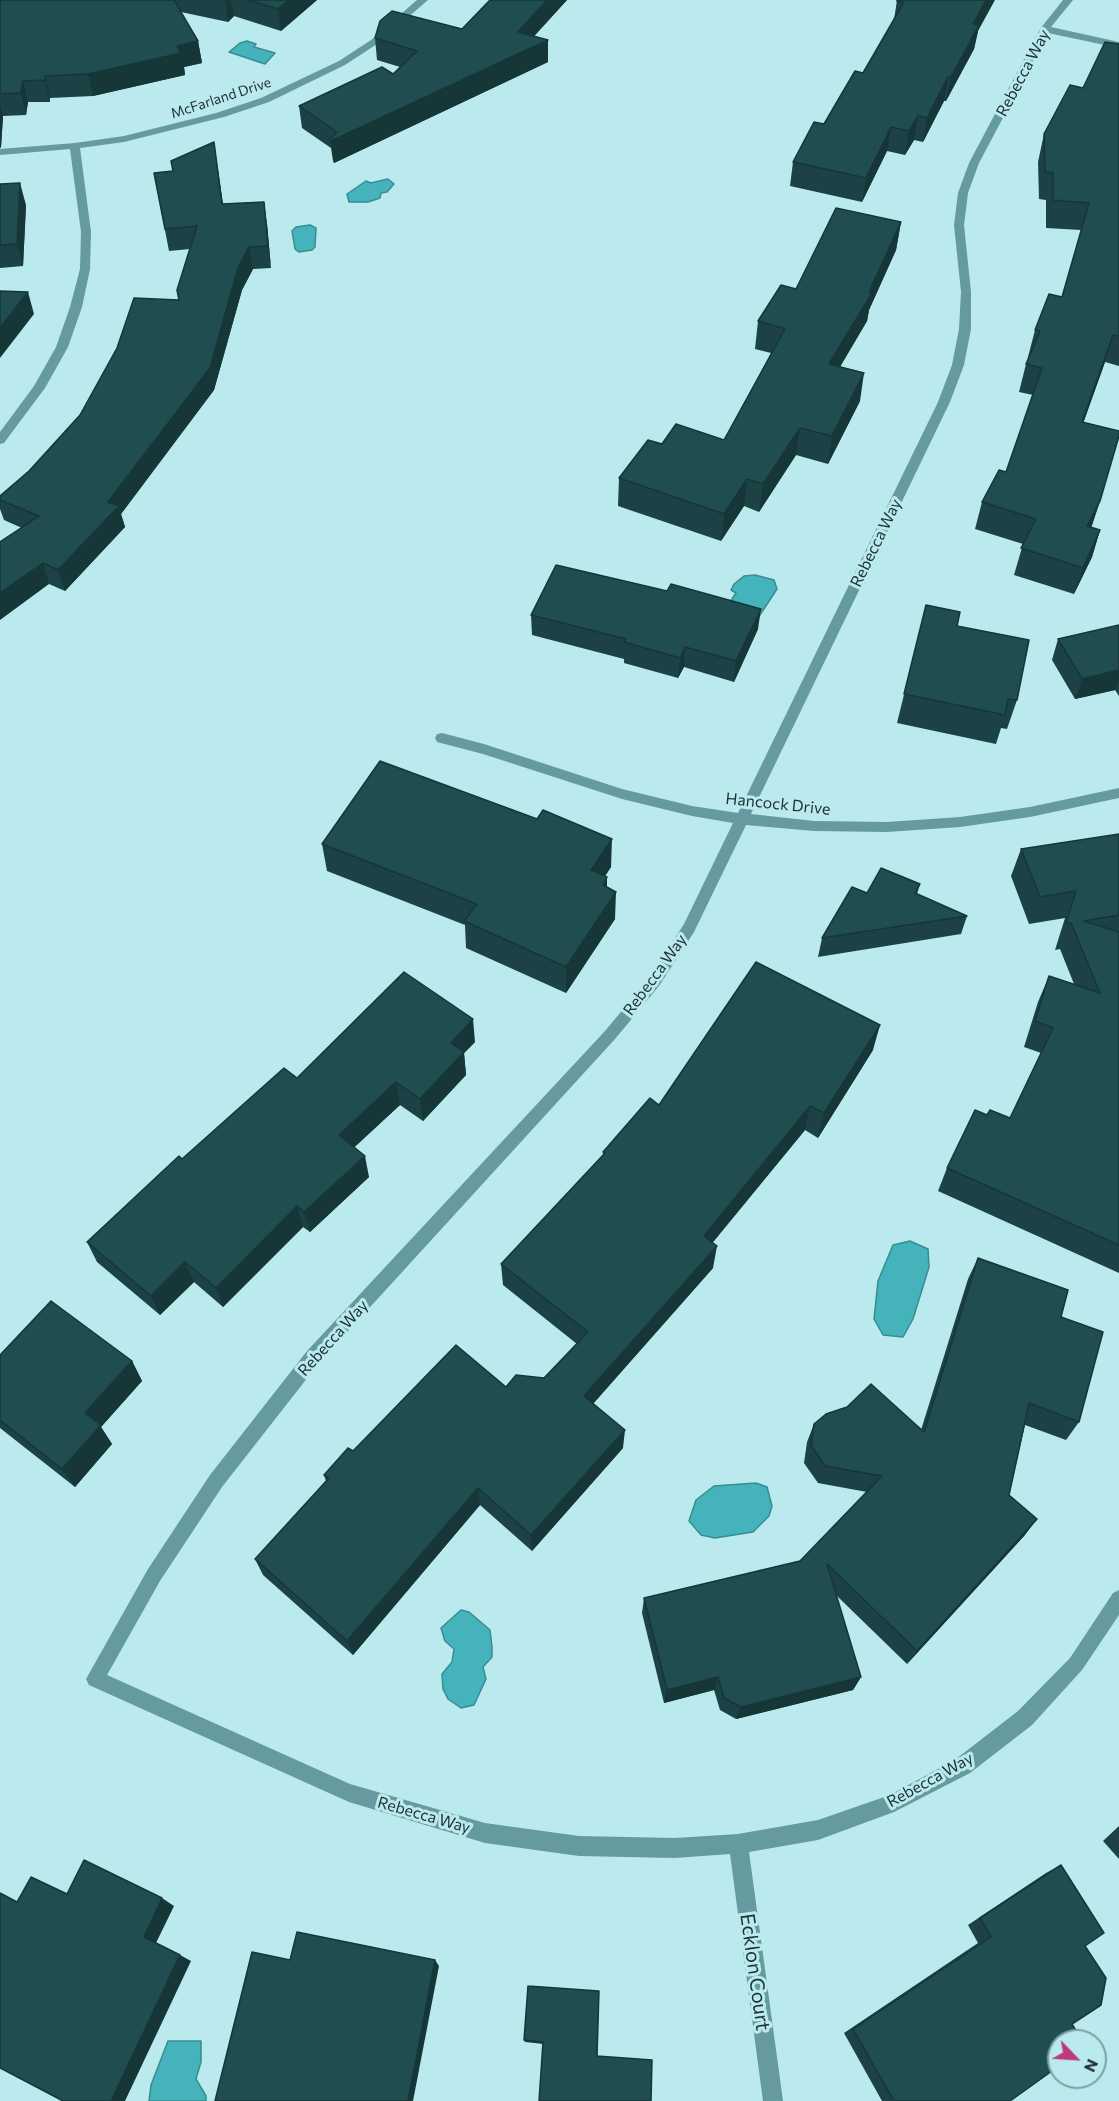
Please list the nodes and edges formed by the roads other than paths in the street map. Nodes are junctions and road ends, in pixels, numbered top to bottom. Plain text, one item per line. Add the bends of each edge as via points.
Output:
1 (423, 0) edge
2 (1068, 0) edge
3 (1045, 29) junction
4 (1119, 45) edge
5 (75, 146) junction
6 (0, 152) edge
7 (0, 440) edge
8 (442, 738) dead end
9 (1119, 793) edge
10 (743, 819) junction
11 (1119, 1599) edge
12 (738, 1844) junction
13 (773, 2101) edge

1 - 5 street, McFarland Drive via 374,42 342,63 265,100 173,128
2 - 3 street, Rebecca Way
3 - 4 street
3 - 10 street, Rebecca Way via 974,164 963,193 959,225 966,292 965,328 954,374
5 - 6 street, McFarland Drive
5 - 7 street via 86,232 85,269 76,308 62,347 39,388
8 - 10 street, Hancock Drive via 622,794
9 - 10 street, Hancock Drive via 960,822 814,826
10 - 12 street, Rebecca Way via 689,928 654,982 610,1035 313,1357 216,1481 154,1575 95,1679 349,1793 485,1833 579,1846 675,1848
11 - 12 street, Rebecca Way via 1076,1664 1025,1718 963,1766 894,1803 818,1830
12 - 13 street, Ecklon Court

